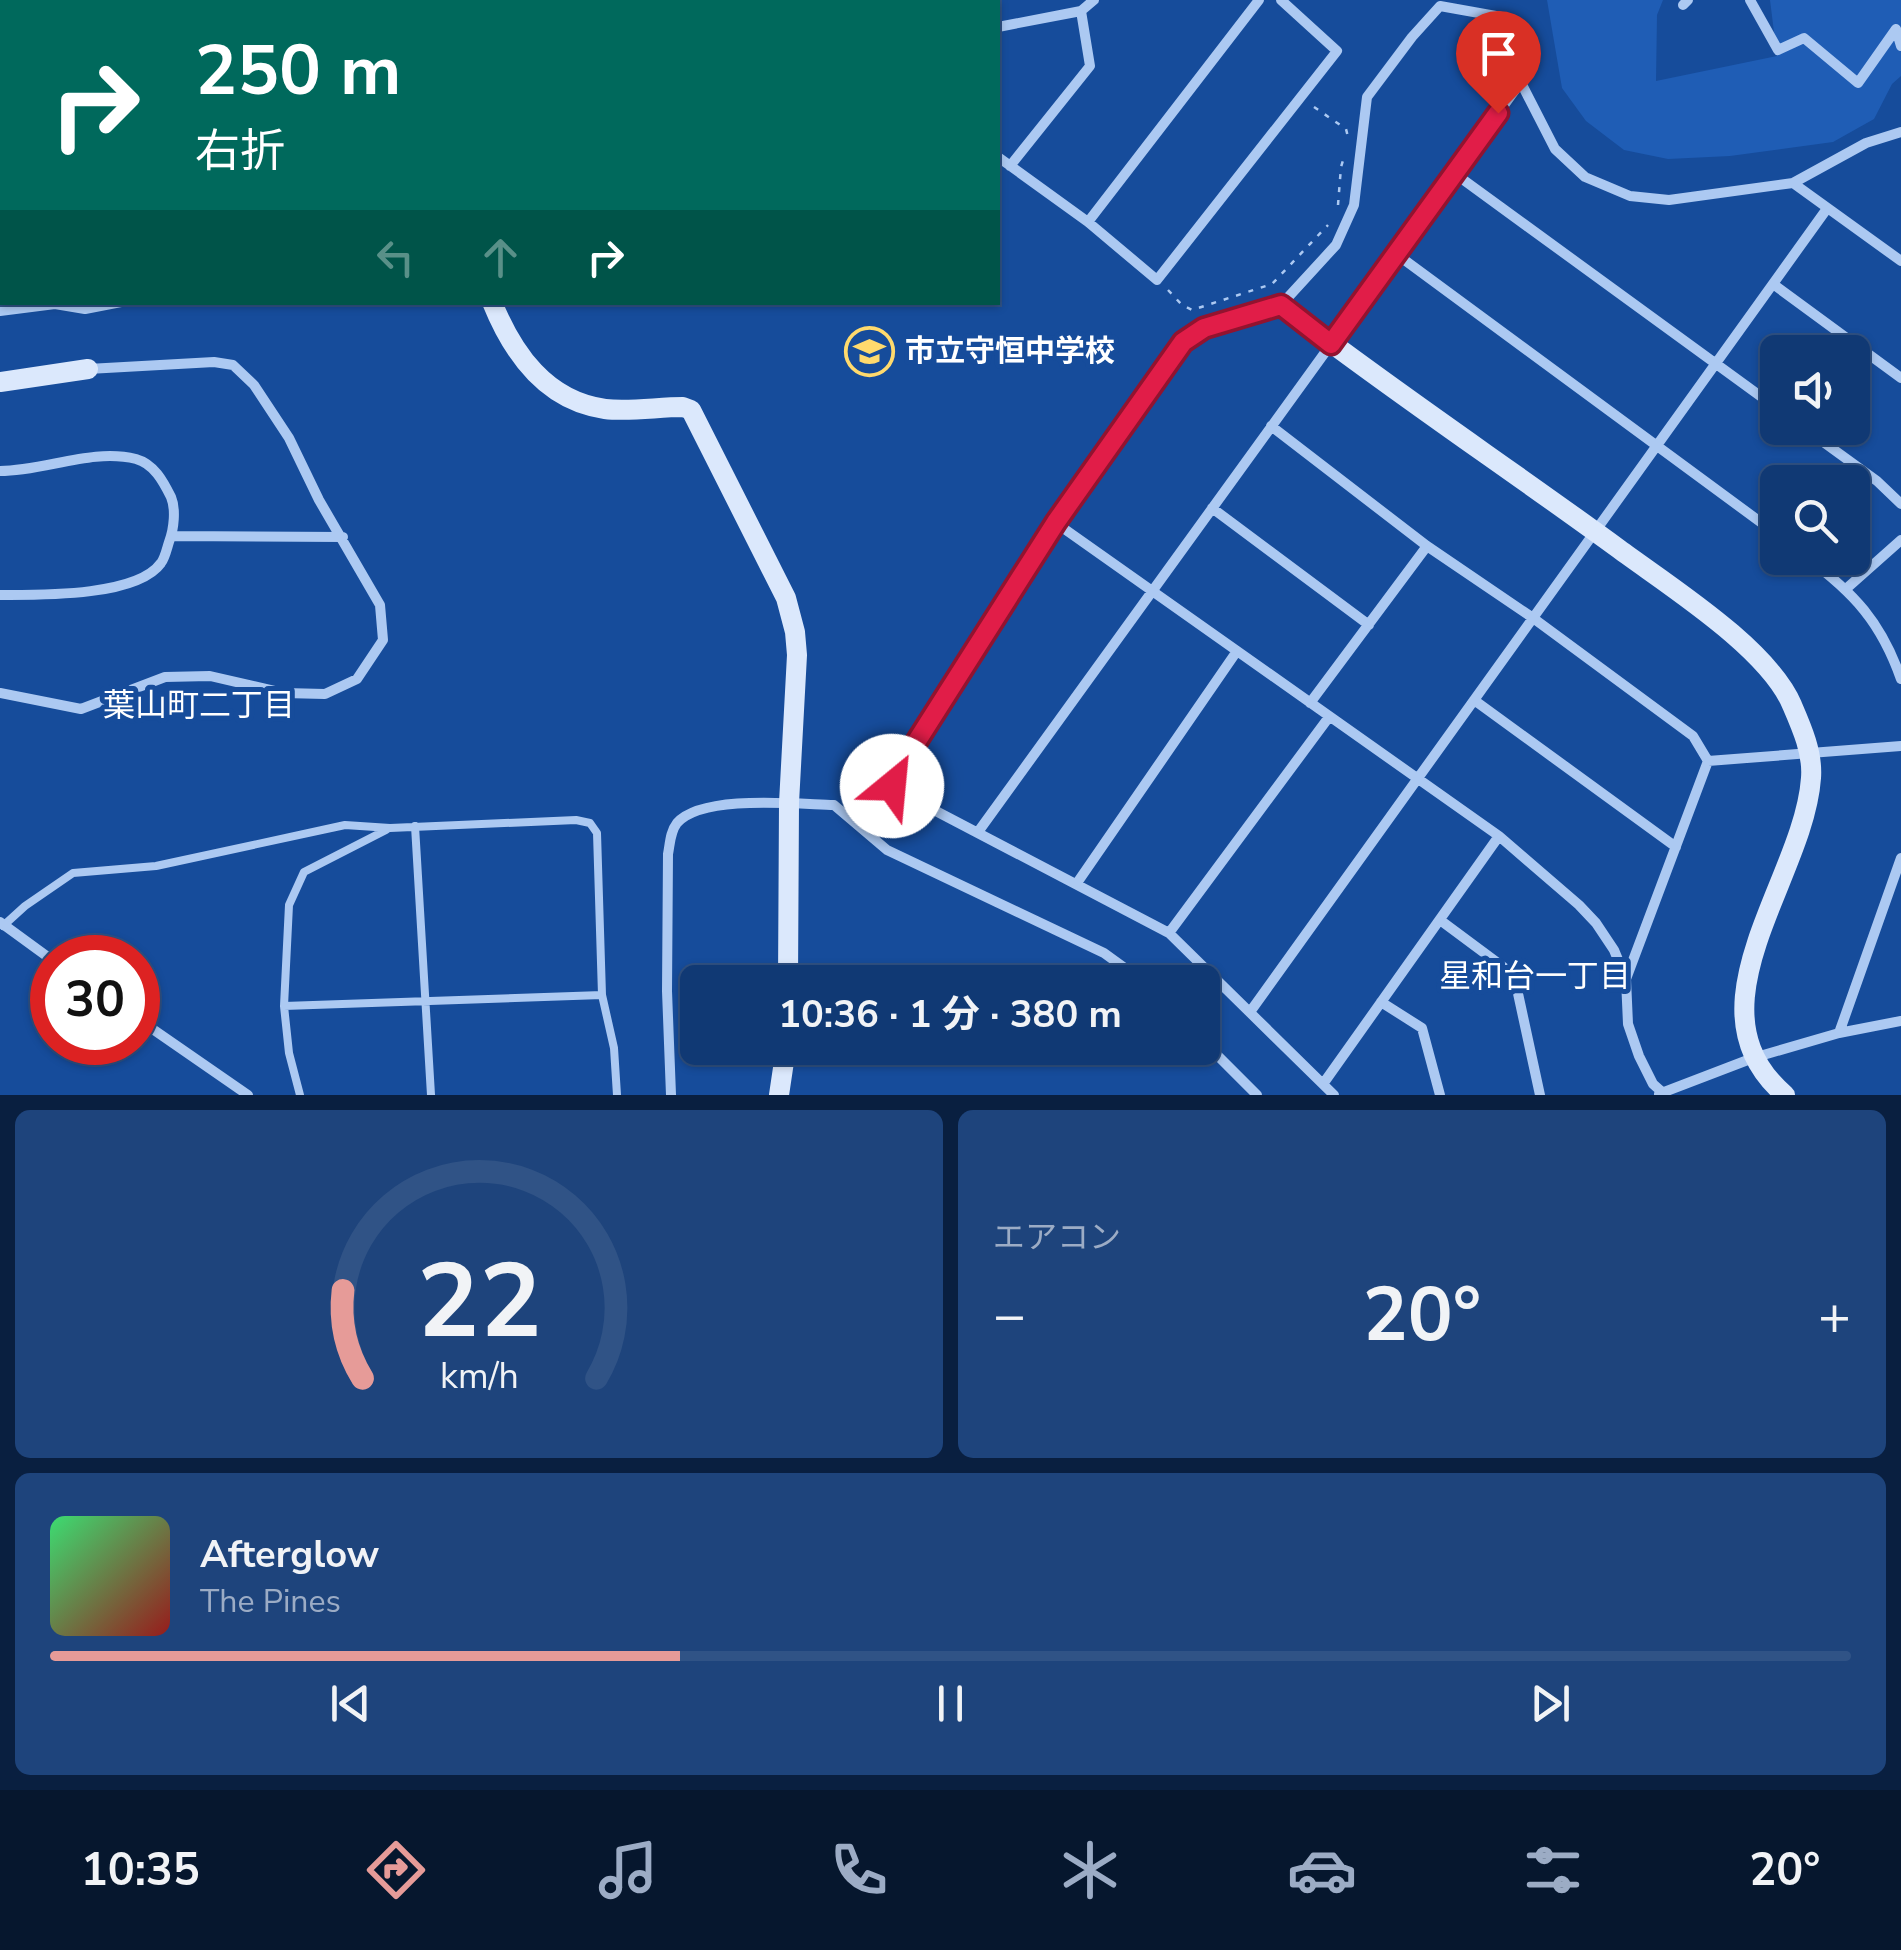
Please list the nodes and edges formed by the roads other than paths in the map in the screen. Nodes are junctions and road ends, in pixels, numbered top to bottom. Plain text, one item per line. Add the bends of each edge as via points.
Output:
1 (1094, 0) edge
2 (1259, 0) edge
3 (1281, 0) edge
4 (1750, 0) edge
5 (1081, 11) junction
6 (1000, 26) edge
7 (1901, 46) edge
8 (1520, 83) junction
9 (1900, 129) edge
10 (1000, 158) edge
11 (1010, 166) junction
12 (1454, 173) junction
13 (1793, 184) junction
14 (1826, 210) junction
15 (1088, 222) junction
16 (1394, 253) junction
17 (1901, 262) edge
18 (1773, 284) junction
19 (47, 305) edge
20 (493, 305) edge
21 (1281, 305) junction
22 (0, 311) edge
23 (1331, 344) junction
24 (1716, 364) junction
25 (88, 369) joint
26 (1901, 378) edge
27 (0, 382) edge
28 (1760, 395) edge
29 (1271, 426) junction
30 (1658, 444) junction
31 (1827, 445) edge
32 (0, 471) edge
33 (1901, 504) edge
34 (1212, 508) junction
35 (1760, 521) edge
36 (1056, 522) junction
37 (1595, 532) junction
38 (171, 536) junction
39 (343, 537) junction
40 (1901, 540) edge
41 (1427, 546) junction
42 (1830, 575) edge
43 (1847, 588) junction
44 (1152, 590) junction
45 (0, 596) edge
46 (1533, 618) junction
47 (1369, 624) junction
48 (1236, 650) junction
49 (1901, 679) edge
50 (0, 693) edge
51 (1474, 700) junction
52 (1310, 702) junction
53 (1329, 717) junction
54 (1901, 746) edge
55 (1810, 753) junction
56 (1708, 761) junction
57 (1418, 778) junction
58 (788, 804) junction
59 (416, 826) junction
60 (390, 828) junction
61 (978, 832) junction
62 (1499, 836) junction
63 (1676, 847) junction
64 (1901, 858) edge
65 (1076, 882) junction
66 (1440, 920) junction
67 (2, 924) edge
68 (1169, 932) junction
69 (30, 944) edge
70 (788, 965) edge
71 (1120, 965) edge
72 (1626, 979) junction
73 (602, 995) junction
74 (426, 1001) junction
75 (1381, 1002) junction
76 (284, 1006) junction
77 (1250, 1012) junction
78 (1901, 1021) edge
79 (1838, 1033) junction
80 (160, 1034) edge
81 (1220, 1058) edge
82 (1754, 1058) junction
83 (783, 1065) edge
84 (1322, 1084) junction
85 (1660, 1093) edge
86 (248, 1095) edge
87 (300, 1095) edge
88 (431, 1095) edge
89 (618, 1095) edge
90 (671, 1095) edge
91 (779, 1095) edge
92 (1256, 1095) edge
93 (1334, 1095) edge
94 (1440, 1095) edge
95 (1540, 1095) edge
96 (1785, 1095) edge

1 - 5 street
2 - 15 street
3 - 15 street via 1338,50 1158,280
4 - 7 street via 1778,50 1804,38 1858,83 1896,29
5 - 6 street
5 - 11 street via 1090,66
8 - 12 street
8 - 13 street via 1556,149 1585,177 1630,196 1669,200
8 - 21 street via 1507,18 1440,6 1368,97 1354,205 1336,245
9 - 13 street
10 - 11 street
11 - 15 street
12 - 16 street
12 - 24 street
13 - 14 street
14 - 17 street
14 - 18 street
16 - 23 street
16 - 30 street
18 - 24 street
18 - 26 street
19 - 22 street
20 - 58 street via 540,381 567,398 605,409 683,407 696,417 786,598 795,632
21 - 23 street
21 - 36 street via 1204,328 1183,342
23 - 29 street
23 - 37 street
24 - 28 street
24 - 30 street
25 - 27 street
25 - 39 street via 232,365 254,385 289,438
29 - 34 street
29 - 41 street
30 - 35 street
30 - 37 street
31 - 33 street
32 - 38 street via 104,456 140,460 161,476 174,504
34 - 44 street
34 - 47 street
36 - 44 street
36 - 61 street via 893,780 896,790
37 - 46 street
37 - 55 street via 1758,656 1791,700
38 - 39 street
38 - 45 street via 160,565 133,582 74,595
39 - 50 street via 380,605 383,640 356,679 325,694 284,693 210,676 166,676 81,709
40 - 43 street
41 - 46 street
41 - 47 street
42 - 43 street
43 - 49 street via 1880,631
44 - 48 street
44 - 61 street
46 - 51 street
46 - 56 street via 1693,736
47 - 52 street
48 - 52 street
48 - 65 street
51 - 57 street
51 - 63 street
52 - 53 street
53 - 57 street
53 - 68 street
54 - 55 street
55 - 56 street
55 - 82 street via 1798,840 1744,992
56 - 63 street
57 - 62 street
57 - 77 street
58 - 70 street
58 - 71 street via 834,805 887,850
58 - 90 street via 710,806 678,821 672,833
59 - 60 lane
59 - 73 lane via 590,824 598,833
59 - 74 lane
60 - 67 lane via 344,826 156,866 73,873
60 - 76 lane via 304,872 289,906
61 - 65 street
62 - 66 street
62 - 72 street via 1596,922
63 - 72 street
64 - 79 street
65 - 68 street
66 - 75 street
66 - 95 street via 1514,974
67 - 69 street
68 - 77 street
72 - 85 street via 1628,1024
73 - 74 lane
73 - 89 lane
74 - 76 lane
74 - 88 lane
75 - 84 street
75 - 94 street via 1422,1028
76 - 87 lane
77 - 84 street
78 - 79 street
79 - 82 street
80 - 86 street
81 - 92 street
82 - 85 street
82 - 96 street
83 - 91 street
84 - 93 street

